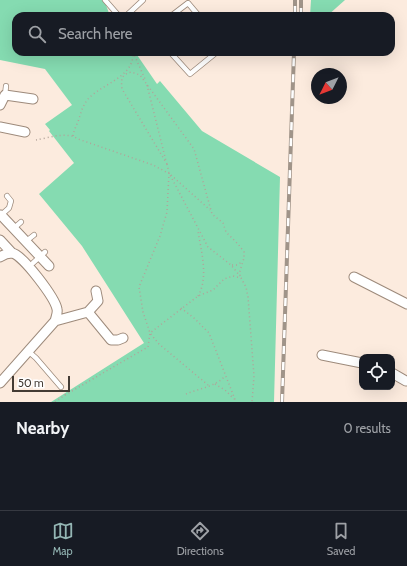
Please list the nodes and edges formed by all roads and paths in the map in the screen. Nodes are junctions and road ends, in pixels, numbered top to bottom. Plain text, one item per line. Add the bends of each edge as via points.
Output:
1 (106, 0) edge
2 (143, 0) edge
3 (116, 12) edge
4 (130, 12) edge
5 (176, 12) edge
6 (196, 12) edge
7 (133, 56) joint
8 (174, 56) edge
9 (212, 56) edge
10 (125, 74) junction
11 (146, 82) junction
12 (33, 99) dead end
13 (0, 105) edge
14 (0, 128) edge
15 (25, 132) dead end
16 (74, 136) junction
17 (36, 140) dead end
18 (167, 164) junction
19 (169, 173) junction
20 (7, 196) dead end
21 (210, 210) junction
22 (0, 216) edge
23 (21, 222) dead end
24 (13, 229) junction
25 (198, 230) junction
26 (34, 235) dead end
27 (0, 240) edge
28 (26, 242) junction
29 (12, 253) junction
30 (0, 257) edge
31 (244, 260) junction
32 (51, 264) dead end
33 (231, 265) junction
34 (237, 270) junction
35 (233, 276) junction
36 (241, 277) junction
37 (354, 277) dead end
38 (96, 291) dead end
39 (198, 296) junction
40 (407, 304) edge
41 (182, 308) junction
42 (88, 312) junction
43 (55, 321) junction
44 (150, 333) junction
45 (123, 338) dead end
46 (28, 351) junction
47 (322, 355) dead end
48 (359, 361) edge
49 (395, 375) edge
50 (225, 376) junction
51 (407, 382) edge
52 (0, 383) edge
53 (215, 384) junction
54 (208, 385) junction
55 (61, 387) joint
56 (186, 394) dead end
57 (65, 395) junction
58 (236, 401) edge
59 (55, 402) edge
60 (252, 402) edge

1 - 3 lane
2 - 4 lane
5 - 6 lane via 188,3
7 - 10 path
7 - 11 path
8 - 9 lane via 190,74
10 - 11 path via 136,73
10 - 16 path via 88,99 74,127
10 - 18 path via 122,89
11 - 18 path
11 - 21 path via 194,149
12 - 13 street via 5,91
14 - 15 street
16 - 17 path
16 - 19 path
18 - 19 path
19 - 21 path
19 - 25 path
19 - 44 path via 167,212 158,242 139,287
20 - 22 lane via 11,201 9,208
21 - 31 path via 244,252
22 - 24 street
23 - 24 lane
24 - 27 street
24 - 28 street
25 - 33 path via 208,247
25 - 39 path via 204,266 202,289
26 - 28 lane
27 - 29 street
28 - 32 street via 39,257
29 - 30 street
29 - 43 street via 20,257 55,301 58,311
31 - 33 path via 237,265
31 - 36 path via 240,271
33 - 34 path
34 - 35 path
34 - 36 path
35 - 36 path
35 - 39 path via 224,279 213,290
36 - 60 path via 246,287 251,327 254,376
37 - 40 street
38 - 42 street via 98,300
39 - 41 path
41 - 44 path
41 - 50 path via 208,333
42 - 43 street
42 - 45 street via 112,340
43 - 46 street
44 - 54 path via 159,344
44 - 57 path via 148,347
46 - 52 street
46 - 55 lane
47 - 48 street
49 - 51 street
50 - 53 path
50 - 58 path
53 - 54 path
53 - 58 path
54 - 56 path
55 - 57 path
57 - 59 path

